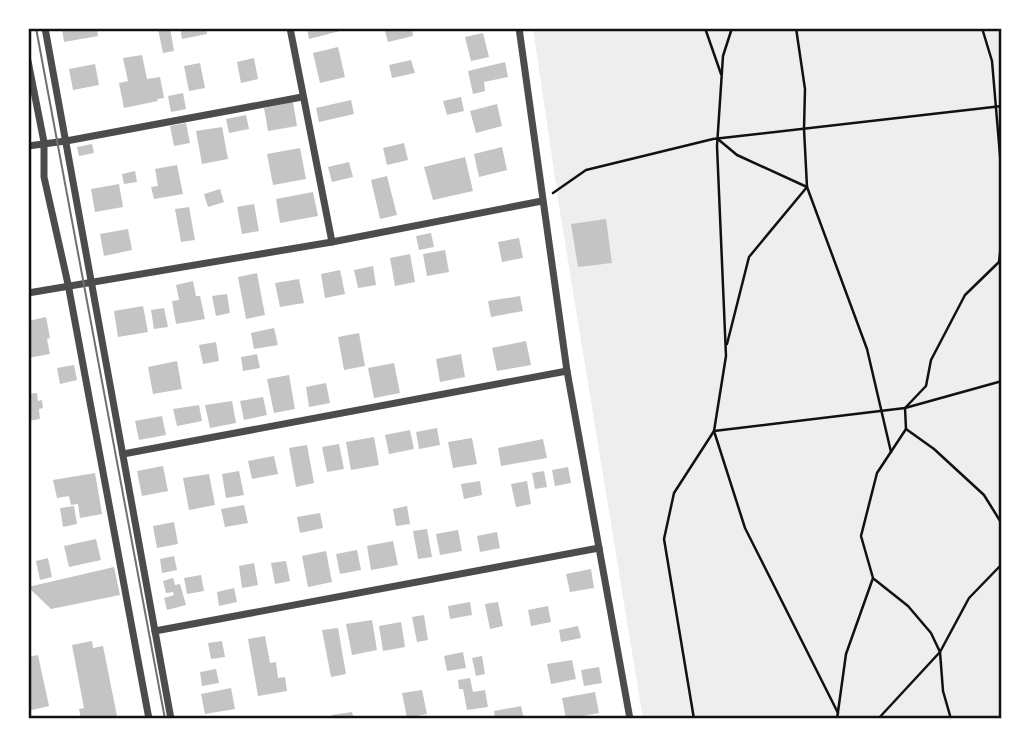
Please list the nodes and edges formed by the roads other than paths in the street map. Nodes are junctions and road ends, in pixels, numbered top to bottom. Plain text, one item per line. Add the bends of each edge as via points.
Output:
1 (45, 28) edge
2 (290, 28) edge
3 (519, 28) edge
4 (28, 61) edge
5 (302, 97) junction
6 (66, 141) junction
7 (44, 142) junction
8 (28, 145) edge
9 (541, 201) junction
10 (332, 242) junction
11 (91, 281) junction
12 (68, 284) junction
13 (28, 293) edge
14 (567, 371) junction
15 (123, 454) junction
16 (599, 548) junction
17 (155, 631) junction
18 (149, 719) edge
19 (171, 719) edge
20 (630, 719) edge

1 - 6 street
2 - 5 street
3 - 9 street
4 - 7 street
5 - 6 street
5 - 10 street
6 - 7 street
6 - 11 street
7 - 8 street
7 - 12 street via 44,177
9 - 10 street
9 - 14 street
10 - 11 street
11 - 12 street
11 - 15 street
12 - 13 street
12 - 18 street
14 - 15 street
14 - 16 street
15 - 17 street
16 - 17 street
16 - 20 street
17 - 19 street

